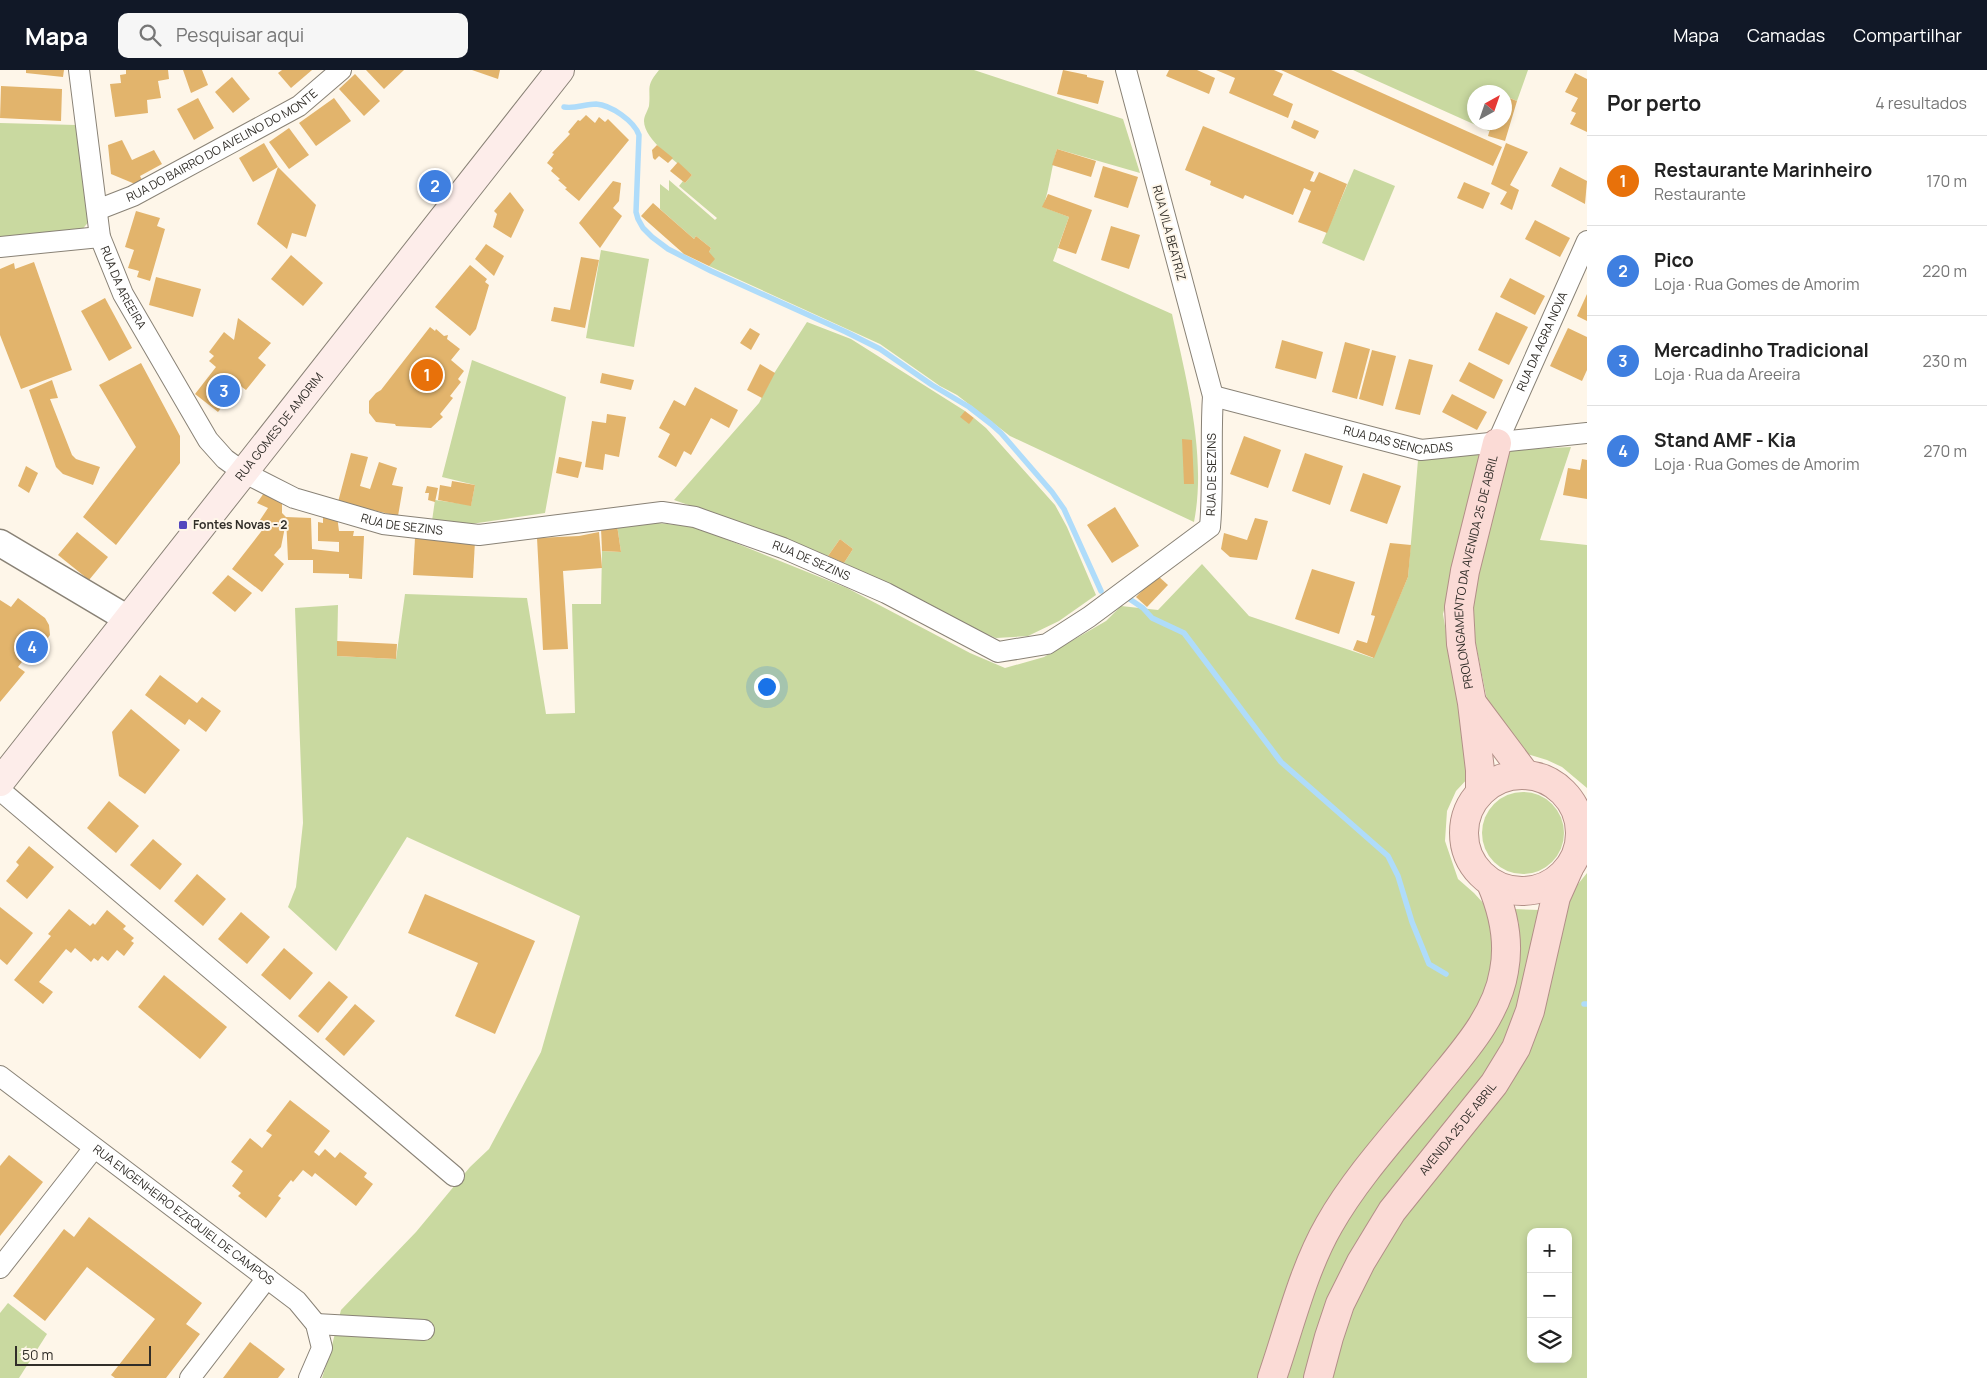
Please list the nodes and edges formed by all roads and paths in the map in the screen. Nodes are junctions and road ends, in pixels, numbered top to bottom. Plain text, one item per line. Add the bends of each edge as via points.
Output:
1 (79, 70) edge
2 (341, 70) edge
3 (560, 70) edge
4 (1126, 70) edge
5 (97, 210) junction
6 (100, 236) junction
7 (1587, 241) edge
8 (0, 247) edge
9 (1213, 396) junction
10 (1587, 433) edge
11 (1498, 443) junction
12 (243, 472) junction
13 (0, 543) edge
14 (128, 619) junction
15 (1472, 703) junction
16 (1526, 775) junction
17 (0, 782) edge
18 (1557, 787) junction
19 (0, 790) edge
20 (1480, 793) junction
21 (1587, 797) edge
22 (1577, 858) edge
23 (1491, 883) junction
24 (0, 1076) edge
25 (94, 1148) junction
26 (454, 1176) dead end
27 (0, 1268) edge
28 (266, 1278) junction
29 (316, 1324) junction
30 (424, 1330) dead end
31 (190, 1378) edge
32 (309, 1378) edge
33 (1272, 1378) edge
34 (1318, 1378) edge

1 - 5 street, RUA DA AREEIRA
2 - 5 street, RUA DO BAIRRO DO AVELINO DO MONTE via 299,106 133,196
3 - 12 main road, RUA GOMES DE AMORIM
4 - 9 street, RUA VILA BEATRIZ
5 - 6 street, RUA DA AREEIRA
6 - 8 street
6 - 12 street, RUA DA AREEIRA via 123,294 208,440 225,459
7 - 11 street, RUA DA AGRA NOVA
9 - 11 street, RUA DAS SENCADAS via 1420,450
9 - 12 street, RUA DE SEZINS via 1210,527 1089,617 1047,644 998,652 886,593 783,548 695,517 662,512 480,535 384,524 294,498
10 - 11 street, RUA DAS SENCADAS
11 - 15 main road, PROLONGAMENTO DA AVENIDA 25 DE ABRIL via 1459,607 1461,644
12 - 14 main road, RUA GOMES DE AMORIM
13 - 14 street
14 - 17 main road, RUA GOMES DE AMORIM
15 - 16 main road, PROLONGAMENTO DA AVENIDA 25 DE ABRIL
15 - 20 main road, PROLONGAMENTO DA AVENIDA 25 DE ABRIL
16 - 18 main road, AVENIDA 25 DE ABRIL
16 - 20 main road, AVENIDA 25 DE ABRIL via 1509,776 1493,782
18 - 21 main road, AVENIDA 25 DE ABRIL
18 - 22 main road, AVENIDA 25 DE ABRIL via 1576,811 1580,826
19 - 26 street
20 - 23 main road, AVENIDA 25 DE ABRIL via 1469,808 1464,827 1465,846 1475,866
22 - 23 main road, AVENIDA 25 DE ABRIL via 1557,880 1542,888 1525,892 1507,890
22 - 34 main road, AVENIDA 25 DE ABRIL via 1556,897 1530,1011 1516,1048 1494,1084 1392,1211 1361,1262 1328,1336
23 - 33 main road, AVENIDA 25 DE ABRIL via 1502,909 1506,938 1504,972 1494,1003 1476,1035 1351,1189 1328,1226 1311,1264
24 - 25 street, RUA ENGENHEIRO EZEQUIEL DE CAMPOS
25 - 27 street
25 - 28 street, RUA ENGENHEIRO EZEQUIEL DE CAMPOS
28 - 29 street, RUA ENGENHEIRO EZEQUIEL DE CAMPOS via 297,1301
28 - 31 street
29 - 30 street
29 - 32 street, RUA ENGENHEIRO EZEQUIEL DE CAMPOS via 322,1348

